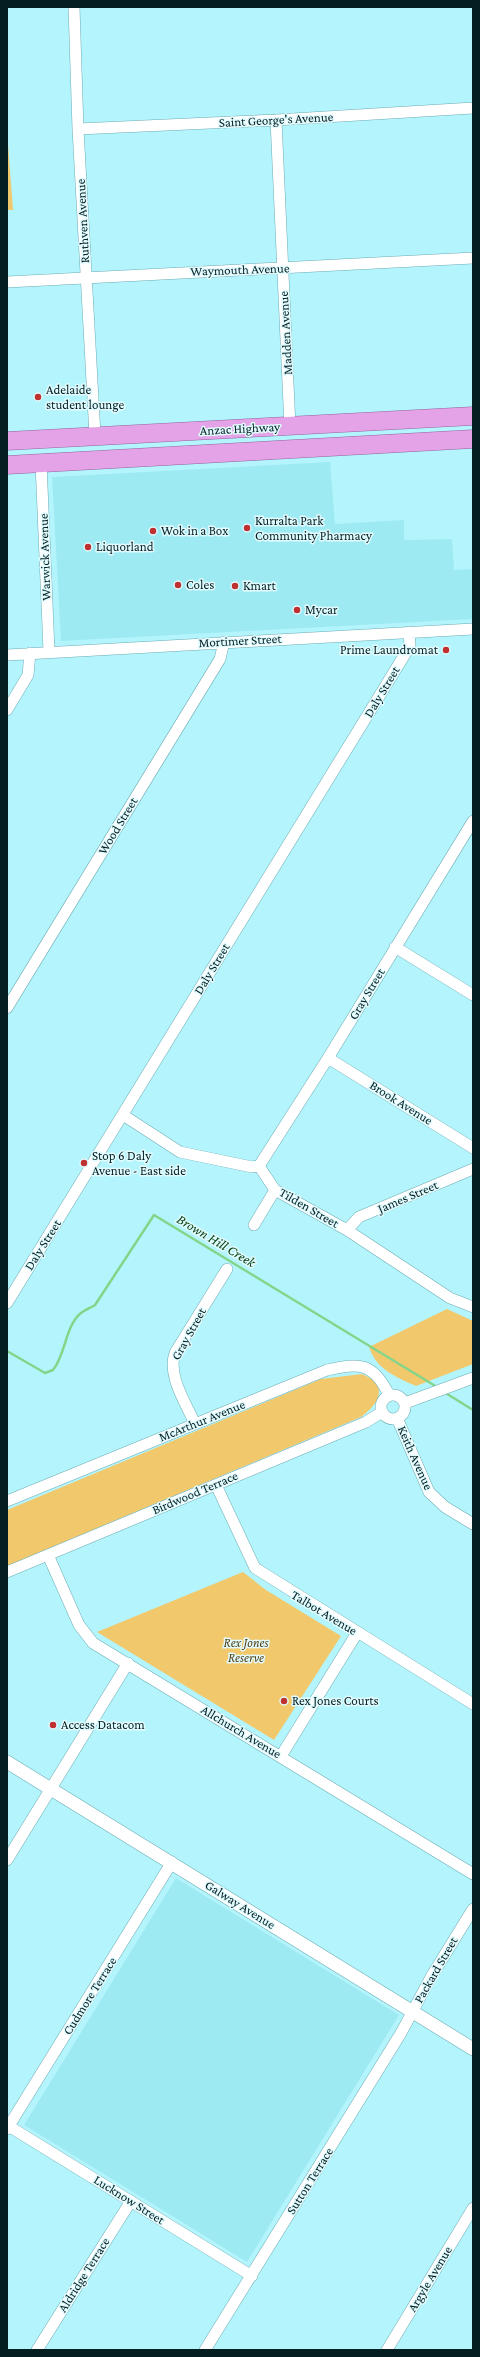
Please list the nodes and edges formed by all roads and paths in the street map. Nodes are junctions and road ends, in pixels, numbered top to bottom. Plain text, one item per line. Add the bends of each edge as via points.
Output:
1 (74, 7) edge
2 (473, 108) edge
3 (276, 120) junction
4 (78, 129) junction
5 (473, 258) edge
6 (283, 269) junction
7 (87, 277) junction
8 (7, 282) edge
9 (473, 416) edge
10 (414, 420) junction
11 (290, 427) junction
12 (95, 435) junction
13 (473, 439) edge
14 (7, 441) edge
15 (431, 441) junction
16 (321, 448) junction
17 (41, 463) junction
18 (7, 465) edge
19 (473, 629) edge
20 (409, 632) junction
21 (224, 642) junction
22 (48, 651) junction
23 (30, 653) junction
24 (7, 654) edge
25 (7, 710) edge
26 (473, 821) edge
27 (395, 947) junction
28 (473, 995) edge
29 (7, 1008) edge
30 (328, 1058) junction
31 (123, 1115) junction
32 (473, 1148) edge
33 (259, 1166) junction
34 (473, 1169) edge
35 (275, 1190) junction
36 (254, 1225) dead end
37 (347, 1230) junction
38 (228, 1269) dead end
39 (7, 1302) edge
40 (473, 1307) edge
41 (473, 1378) edge
42 (389, 1395) junction
43 (405, 1403) junction
44 (382, 1412) junction
45 (397, 1418) junction
46 (195, 1424) junction
47 (216, 1485) junction
48 (8, 1497) edge
49 (473, 1524) edge
50 (48, 1555) junction
51 (7, 1572) edge
52 (357, 1633) junction
53 (128, 1663) junction
54 (473, 1704) edge
55 (280, 1756) junction
56 (7, 1762) edge
57 (51, 1789) junction
58 (7, 1860) edge
59 (172, 1862) junction
60 (473, 1874) edge
61 (473, 1909) edge
62 (413, 2011) junction
63 (473, 2049) edge
64 (8, 2127) edge
65 (131, 2201) junction
66 (473, 2208) edge
67 (252, 2276) junction
68 (37, 2350) edge
69 (205, 2350) edge
70 (387, 2350) edge

1 - 4 street, Ruthven Avenue
2 - 3 street, Saint George's Avenue
3 - 4 street, Saint George's Avenue
3 - 6 street, Madden Avenue
4 - 7 street, Ruthven Avenue
5 - 6 street, Waymouth Avenue
6 - 7 street, Waymouth Avenue
6 - 11 street, Madden Avenue
7 - 8 street, Waymouth Avenue
7 - 12 street, Ruthven Avenue
9 - 10 highway, Anzac Highway
10 - 11 highway, Anzac Highway
10 - 15 highway via 414,430
11 - 12 highway, Anzac Highway
11 - 16 highway via 297,433 313,438
12 - 14 highway, Anzac Highway
13 - 15 highway, Anzac Highway
15 - 16 highway, Anzac Highway
16 - 17 highway, Anzac Highway
17 - 18 highway, Anzac Highway
17 - 22 street, Warwick Avenue
19 - 20 street, Mortimer Street
20 - 21 street, Mortimer Street
20 - 31 street, Daly Street via 410,646
21 - 22 street, Mortimer Street
21 - 29 street, Wood Street via 220,659
22 - 23 street, Mortimer Street
23 - 24 street, Mortimer Street
23 - 25 street via 28,675
26 - 27 street, Gray Street
27 - 28 street
27 - 30 street, Gray Street
30 - 32 street, Brook Avenue
30 - 33 street, Gray Street
31 - 33 street via 180,1152 252,1167
31 - 39 street, Daly Street
33 - 35 street, Tilden Street
34 - 37 street, James Street via 359,1217
35 - 36 street
35 - 37 street, Tilden Street
37 - 40 street, Tilden Street via 450,1298
38 - 46 street, Gray Street via 175,1353 172,1363 173,1374
41 - 43 street
42 - 43 street via 401,1398
42 - 44 street via 381,1404
42 - 46 street, McArthur Avenue via 379,1376 373,1371 343,1367 326,1370
43 - 45 street via 403,1414
44 - 45 street via 386,1417
44 - 47 street, Birdwood Terrace via 366,1422
45 - 49 street, Keith Avenue via 430,1494 445,1507
46 - 48 street, McArthur Avenue
47 - 50 street, Birdwood Terrace
47 - 52 street, Talbot Avenue via 255,1568
50 - 51 street, Birdwood Terrace
50 - 53 street, Allchurch Avenue via 79,1625 93,1643
52 - 54 street, Talbot Avenue
52 - 55 street
53 - 55 street, Allchurch Avenue
53 - 57 street
55 - 60 street, Allchurch Avenue
56 - 57 street, Galway Avenue
57 - 58 street
57 - 59 street, Galway Avenue
59 - 62 street, Galway Avenue
59 - 64 street, Cudmore Terrace
61 - 62 street, Packard Street
62 - 63 street, Galway Avenue
62 - 67 street, Sutton Terrace
64 - 65 street, Lucknow Street
65 - 67 street, Lucknow Street
65 - 68 street, Aldridge Terrace
66 - 70 street, Argyle Avenue
67 - 69 street, Sutton Terrace

